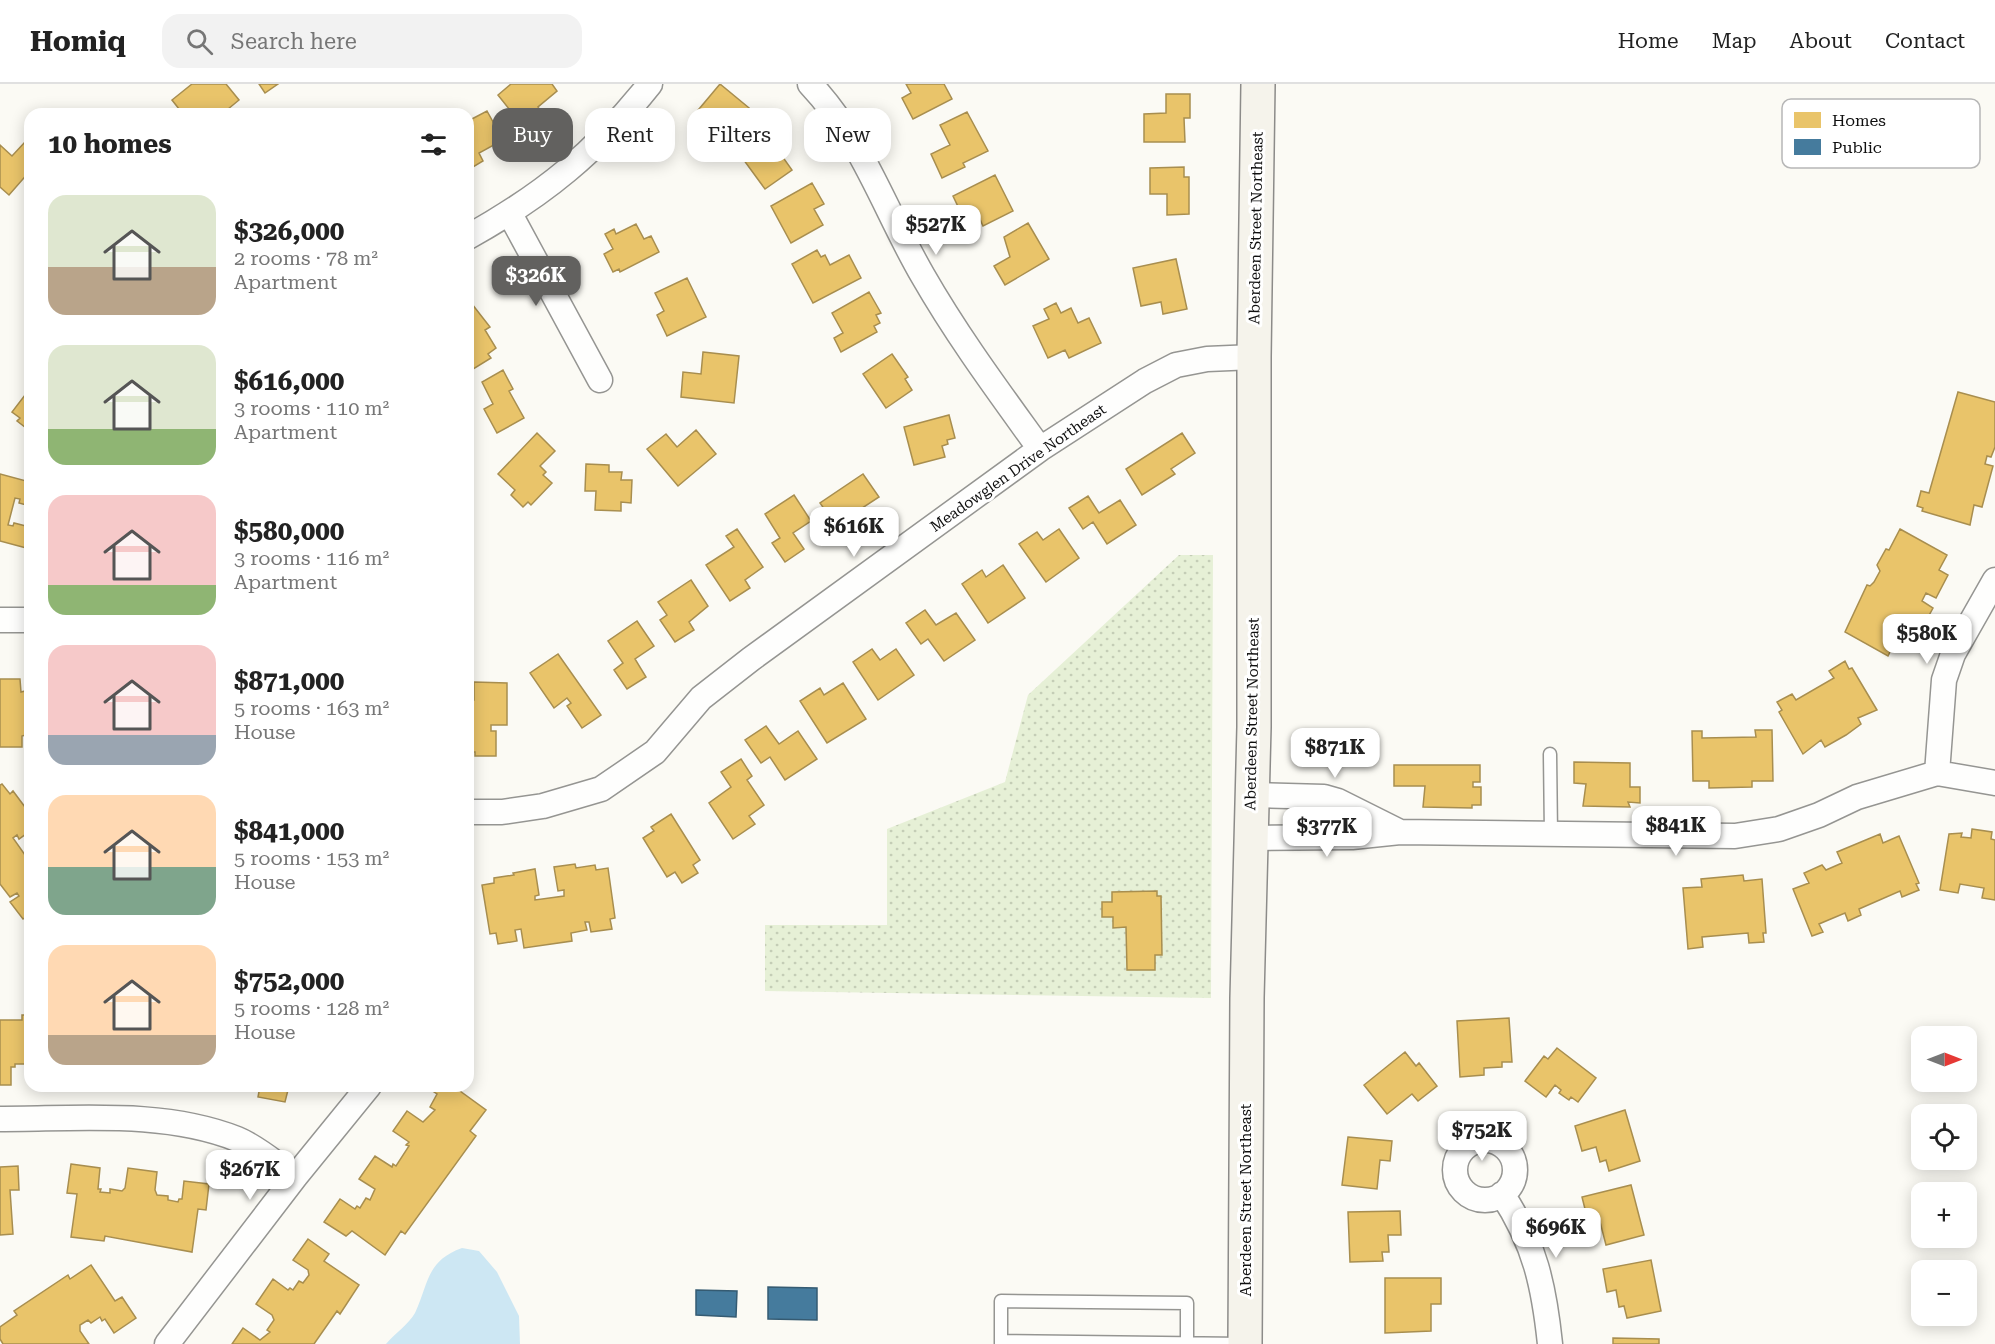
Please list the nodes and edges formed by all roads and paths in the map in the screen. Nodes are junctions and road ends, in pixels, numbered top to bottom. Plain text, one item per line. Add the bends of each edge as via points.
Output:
1 (650, 84) edge
2 (810, 84) edge
3 (1258, 84) edge
4 (510, 214) junction
5 (474, 234) edge
6 (1254, 357) junction
7 (600, 380) dead end
8 (1040, 449) junction
9 (1995, 580) edge
10 (0, 620) edge
11 (24, 620) edge
12 (1550, 754) dead end
13 (1937, 773) junction
14 (1995, 783) edge
15 (1252, 795) junction
16 (474, 812) edge
17 (1400, 832) junction
18 (1551, 834) junction
19 (1251, 838) junction
20 (364, 1092) edge
21 (0, 1119) edge
22 (295, 1177) junction
23 (1502, 1194) dead end
24 (1001, 1342) edge
25 (1187, 1343) edge
26 (167, 1344) edge
27 (1245, 1344) edge
28 (1550, 1344) edge

1 - 4 street via 571,170
2 - 8 street via 848,131 921,274 964,346
3 - 6 street, Aberdeen Street Northeast
4 - 5 street
4 - 7 street
6 - 8 street, Meadowglen Drive Northeast via 1176,365
6 - 15 street, Aberdeen Street Northeast
8 - 16 street, Meadowglen Drive Northeast via 751,659 701,698 655,752 601,789 543,806
9 - 13 street via 1953,654 1944,680
10 - 11 street
12 - 18 lane
13 - 14 street
13 - 18 street via 1897,783 1768,831 1690,837
15 - 17 street via 1324,797
15 - 19 street, Aberdeen Street Northeast
17 - 18 street
17 - 19 street via 1352,837
19 - 27 street, Aberdeen Street Northeast
20 - 22 street
21 - 22 street via 187,1124 239,1140
22 - 26 street
23 - 28 street via 1520,1222 1545,1291
24 - 25 lane
24 - 25 lane via 1001,1301 1187,1303
25 - 27 lane

